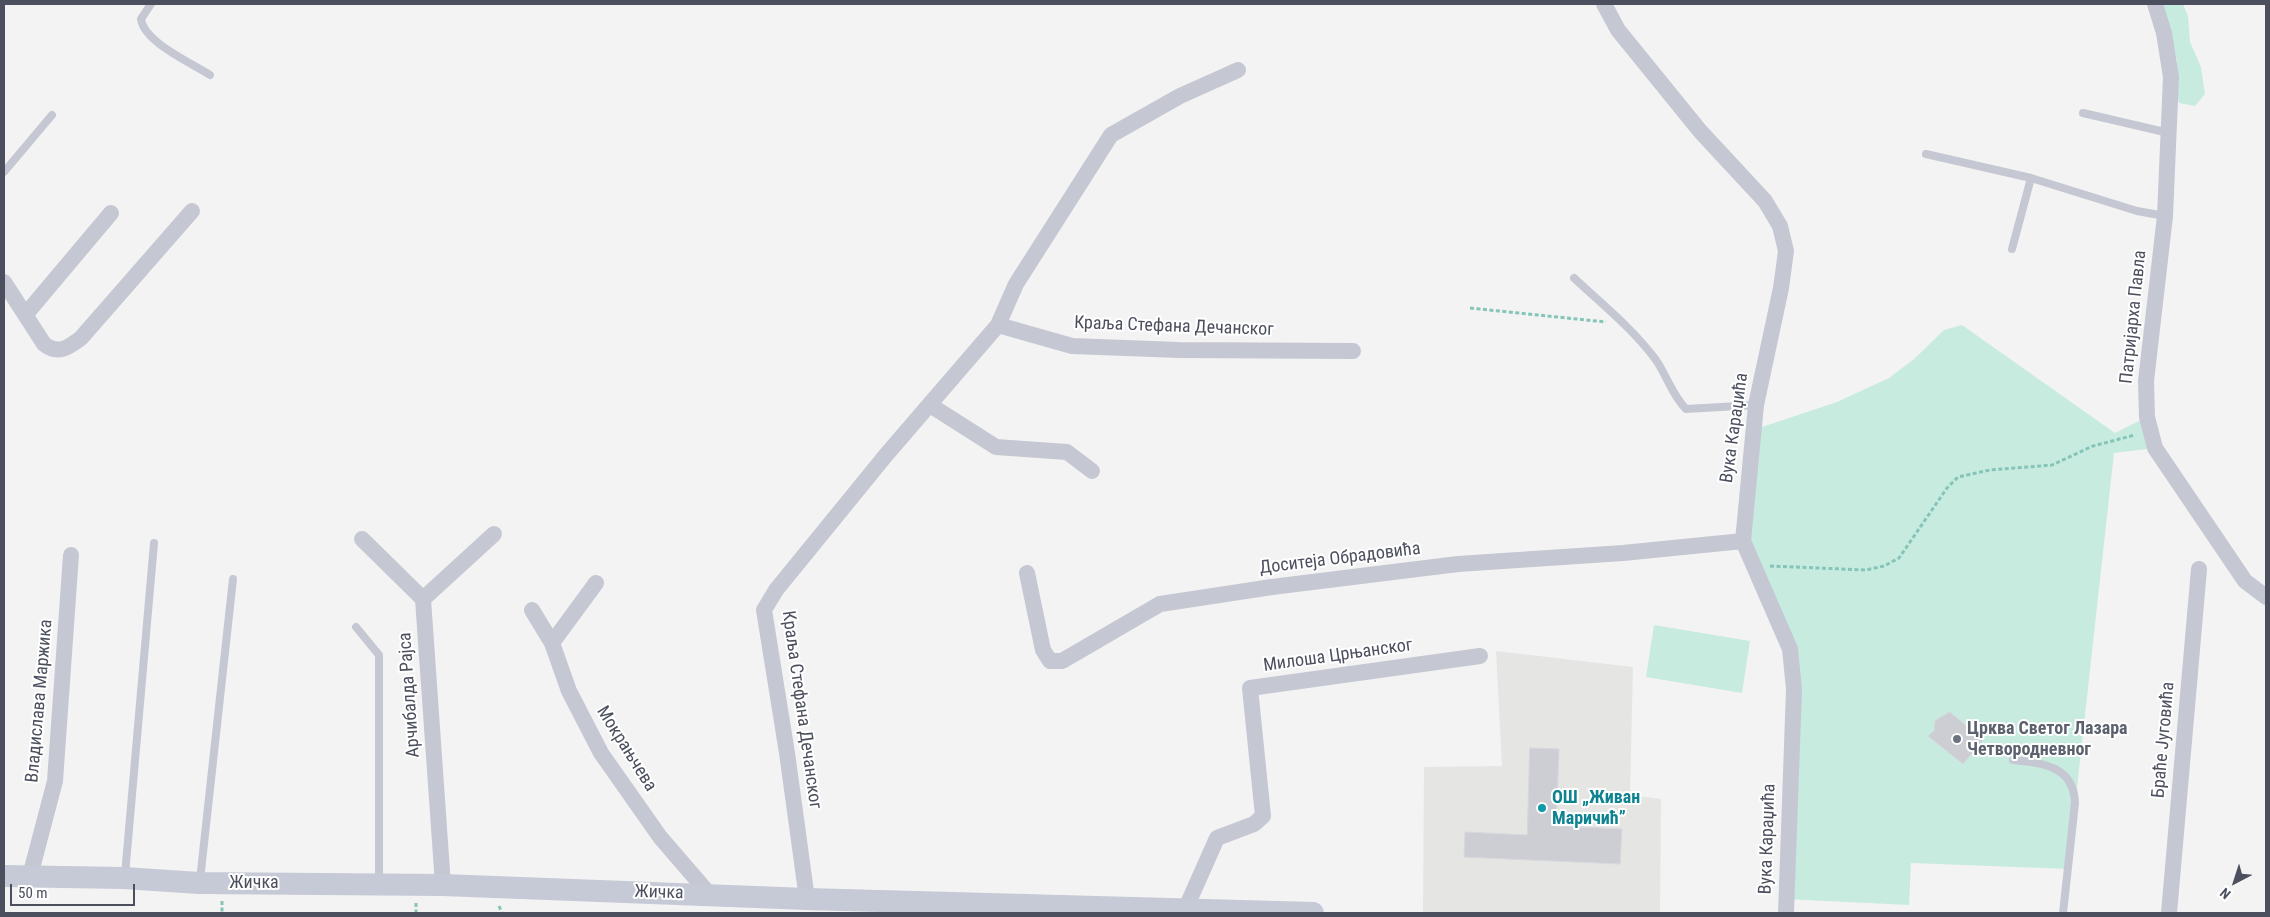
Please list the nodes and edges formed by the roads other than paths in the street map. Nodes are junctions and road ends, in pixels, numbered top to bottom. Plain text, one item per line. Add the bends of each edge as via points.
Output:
1 (151, 4) edge
2 (1604, 4) edge
3 (2155, 4) edge
4 (1238, 70) dead end
5 (210, 75) dead end
6 (2083, 113) dead end
7 (52, 115) dead end
8 (2168, 132) junction
9 (1926, 154) dead end
10 (4, 172) edge
11 (2030, 178) junction
12 (192, 212) dead end
13 (112, 213) dead end
14 (2165, 216) junction
15 (2012, 250) dead end
16 (1574, 278) dead end
17 (4, 282) edge
18 (26, 314) junction
19 (998, 325) junction
20 (1353, 351) dead end
21 (930, 405) junction
22 (1756, 405) junction
23 (1092, 471) dead end
24 (494, 534) dead end
25 (362, 539) dead end
26 (1742, 541) junction
27 (154, 543) dead end
28 (70, 555) dead end
29 (2199, 570) dead end
30 (1027, 573) dead end
31 (233, 579) dead end
32 (596, 583) dead end
33 (2266, 597) edge
34 (423, 599) junction
35 (532, 610) dead end
36 (356, 628) dead end
37 (552, 643) junction
38 (1480, 656) dead end
39 (2013, 760) dead end
40 (4, 876) edge
41 (30, 876) junction
42 (124, 878) junction
43 (199, 883) junction
44 (379, 884) junction
45 (443, 885) junction
46 (710, 895) junction
47 (807, 899) junction
48 (1090, 910) edge
49 (1184, 910) junction
50 (1314, 913) edge
51 (1786, 913) edge
52 (2063, 913) edge
53 (2169, 913) edge

1 - 5 lane via 141,19 142,28 150,38
2 - 22 street, Вука Караџића via 1618,30 1700,131 1765,201 1780,226 1786,251
3 - 8 street, Патријарха Павла via 2164,33 2171,77
4 - 19 street, Краља Стефана Дечанског via 1180,96 1111,135 1016,284
6 - 8 lane
7 - 10 lane
8 - 14 street, Патријарха Павла
9 - 11 lane
11 - 14 lane via 2136,211
11 - 15 lane
12 - 18 street via 81,338 63,350 51,350 44,344
13 - 18 street
14 - 33 street, Патријарха Павла via 2146,381 2147,417 2155,448 2242,576
16 - 22 lane via 1638,338 1657,362 1676,400 1686,409
17 - 18 street
19 - 20 street, Краља Стефана Дечанског via 1072,346
19 - 21 street, Краља Стефана Дечанског
21 - 23 street via 996,447 1067,452
21 - 47 street, Краља Стефана Дечанског via 776,590 764,610
22 - 26 street, Вука Караџића
24 - 34 street
25 - 34 street
26 - 30 street, Доситеја Обрадовића via 1458,564 1160,604 1062,661 1050,662 1043,650
26 - 51 street, Вука Караџића via 1790,649 1794,689
27 - 42 lane
28 - 41 street, Владислава Маржика via 55,781
29 - 53 street, Браће Југовића
31 - 43 lane
32 - 37 street
34 - 45 street, Арчибалда Рајса
35 - 37 street, Мокрањчева
36 - 44 lane via 379,655
37 - 46 street, Мокрањчева via 569,691 601,753 660,837
38 - 49 street, Милоша Црњанског via 1250,688 1263,816 1254,824 1217,838
39 - 52 lane via 2049,766 2070,780 2075,790
40 - 41 main road, Жичка
41 - 42 main road, Жичка
42 - 43 main road, Жичка
43 - 44 main road, Жичка
44 - 45 main road, Жичка
45 - 46 main road, Жичка
46 - 47 main road, Жичка
47 - 48 main road, Жичка
48 - 49 main road, Жичка
49 - 50 main road, Жичка

